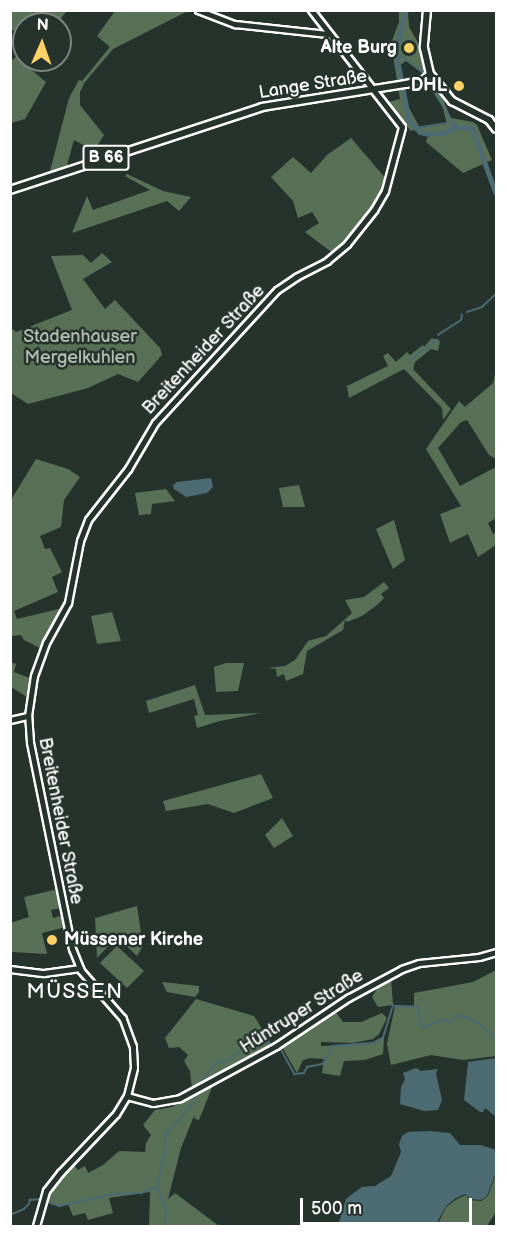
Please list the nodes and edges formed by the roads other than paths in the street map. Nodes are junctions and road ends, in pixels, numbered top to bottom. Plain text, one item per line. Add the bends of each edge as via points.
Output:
1 (198, 10) edge
2 (311, 10) edge
3 (427, 10) edge
4 (329, 34) junction
5 (428, 77) junction
6 (382, 88) junction
7 (372, 90) junction
8 (383, 101) junction
9 (496, 129) edge
10 (10, 190) edge
11 (28, 716) junction
12 (10, 720) edge
13 (496, 952) edge
14 (80, 968) junction
15 (10, 969) edge
16 (127, 1096) junction
17 (36, 1227) edge

1 - 4 street via 235,24
2 - 4 street
3 - 5 main road via 424,48
4 - 7 street
5 - 6 main road, Lange Straße / B 66
5 - 9 main road via 452,100 489,120
6 - 7 main road, Lange Straße / B 66
6 - 8 street via 379,94
7 - 8 street
7 - 10 main road, Lange Straße / B 66 via 271,105
8 - 11 street, Breitenheider Straße via 402,127 385,191 337,254 273,294 154,423 128,469 88,520 68,603 38,663
11 - 12 street
11 - 14 street, Breitenheider Straße via 43,811 72,949
13 - 16 street, Hüntruper Straße via 402,969 348,998 269,1050 180,1098 153,1103
14 - 15 street via 44,973
14 - 16 street via 114,1006 130,1033 134,1068
16 - 17 street via 105,1128 52,1183 40,1207

